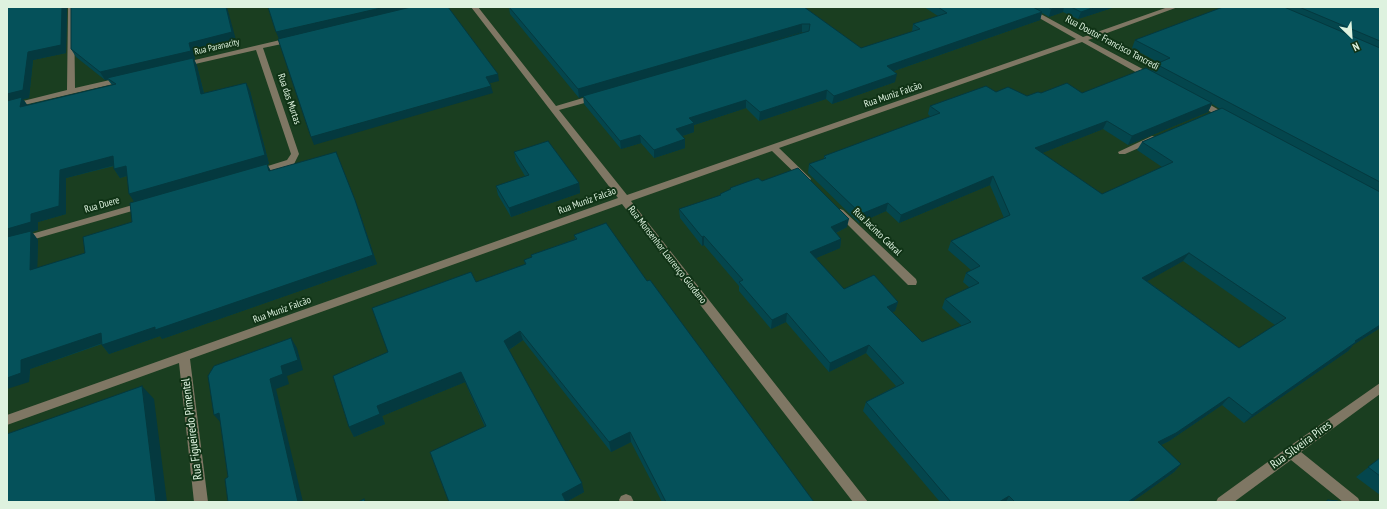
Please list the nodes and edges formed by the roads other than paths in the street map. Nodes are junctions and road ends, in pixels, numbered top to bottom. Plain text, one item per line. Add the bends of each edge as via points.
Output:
1 (474, 7) edge
2 (1023, 7) edge
3 (1175, 7) edge
4 (73, 10) edge
5 (304, 37) edge
6 (1082, 40) junction
7 (259, 47) junction
8 (176, 67) edge
9 (131, 77) edge
10 (1156, 79) edge
11 (71, 92) junction
12 (600, 96) edge
13 (1190, 97) edge
14 (7, 107) edge
15 (555, 109) junction
16 (1237, 123) edge
17 (1158, 136) edge
18 (774, 148) junction
19 (1122, 152) dead end
20 (249, 175) edge
21 (813, 186) edge
22 (623, 200) junction
23 (151, 203) edge
24 (835, 207) edge
25 (7, 244) edge
26 (912, 282) dead end
27 (184, 357) junction
28 (1380, 388) edge
29 (7, 420) edge
30 (1292, 452) junction
31 (201, 502) edge
32 (860, 502) edge
33 (1223, 502) edge
34 (1353, 502) edge

1 - 15 street, Rua Monsenhor Lourenço Giordano
2 - 6 street, Rua Doutor Francisco Tancredi
3 - 6 street, Rua Muniz Falcão
4 - 11 street
5 - 7 street, Rua Paranacity
6 - 10 street, Rua Doutor Francisco Tancredi
6 - 18 street, Rua Muniz Falcão
7 - 8 street, Rua Paranacity
7 - 20 street, Rua das Murtas via 295,151 287,164
9 - 11 street
11 - 14 street
12 - 15 street
13 - 16 street via 1213,113
15 - 22 street, Rua Monsenhor Lourenço Giordano
17 - 19 street
18 - 21 street
18 - 22 street, Rua Muniz Falcão
22 - 27 street, Rua Muniz Falcão
22 - 32 street, Rua Monsenhor Lourenço Giordano
23 - 25 street, Rua Duere
24 - 26 street, Rua Jacinto Cabral
27 - 29 street, Rua Muniz Falcão
27 - 31 street, Rua Figueiredo Pimentel
28 - 30 street, Rua Silveira Pires
30 - 33 street, Rua Silveira Pires
30 - 34 street

